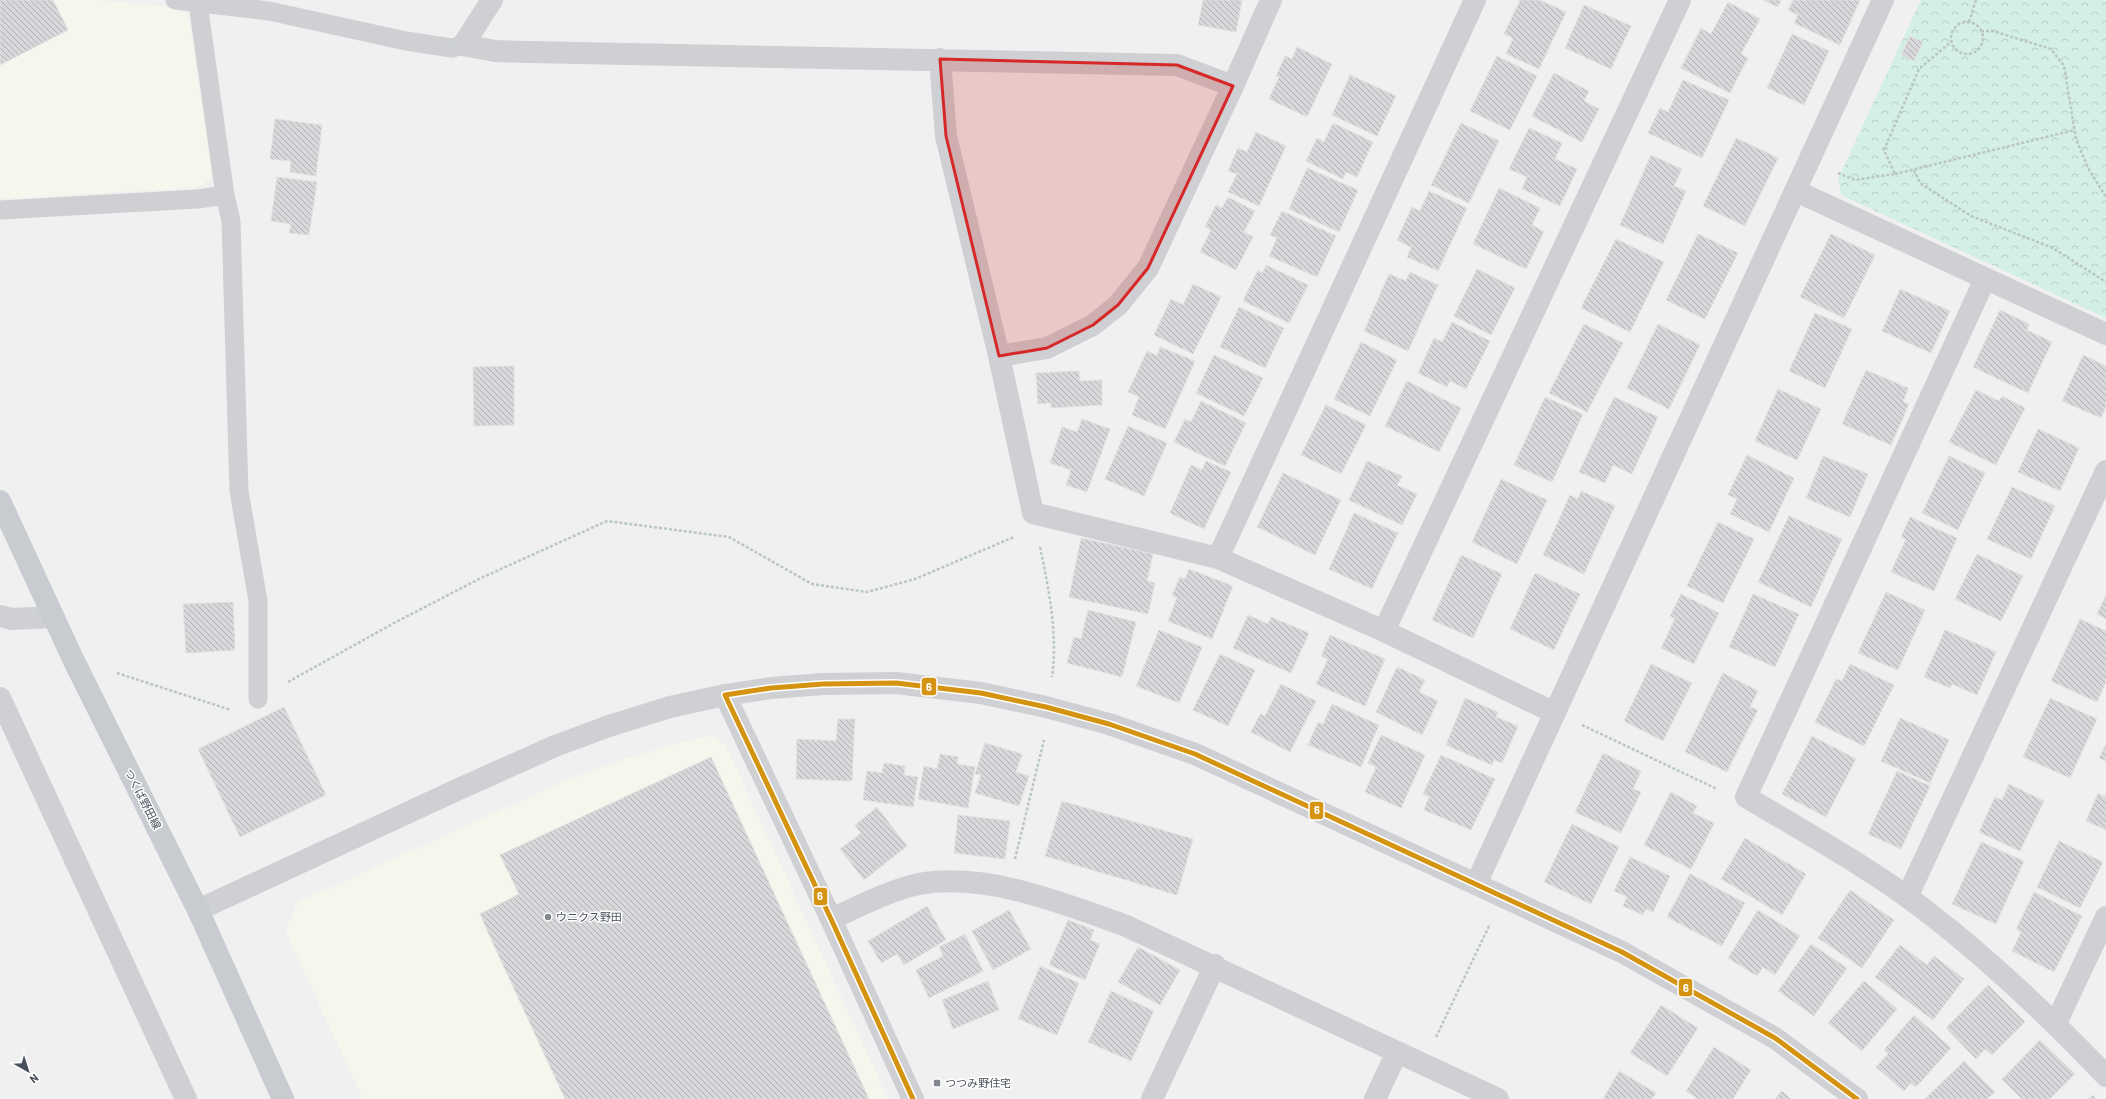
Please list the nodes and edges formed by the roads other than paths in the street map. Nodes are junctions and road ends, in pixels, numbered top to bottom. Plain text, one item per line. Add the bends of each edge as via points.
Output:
1 (174, 0) edge
2 (492, 0) edge
3 (1270, 0) edge
4 (1476, 0) edge
5 (1680, 0) edge
6 (1883, 0) edge
7 (198, 3) junction
8 (463, 45) junction
9 (940, 59) junction
10 (1233, 86) junction
11 (1796, 191) junction
12 (225, 195) junction
13 (0, 210) edge
14 (1985, 279) junction
15 (2106, 334) edge
16 (999, 356) junction
17 (2106, 471) edge
18 (0, 501) edge
19 (1218, 558) junction
20 (0, 616) edge
21 (52, 617) junction
22 (1384, 631) junction
23 (726, 695) junction
24 (0, 698) edge
25 (258, 699) road end
26 (1555, 713) junction
27 (1476, 884) junction
28 (1907, 897) junction
29 (198, 910) junction
30 (2106, 917) edge
31 (831, 919) junction
32 (1215, 965) junction
33 (2056, 1024) junction
34 (1397, 1052) junction
35 (2106, 1076) edge
36 (186, 1099) edge
37 (283, 1099) edge
38 (913, 1099) edge
39 (1152, 1099) edge
40 (1375, 1099) edge
41 (1498, 1099) edge
42 (1858, 1099) edge

1 - 7 lane
2 - 8 street
3 - 10 street
4 - 19 street
5 - 22 street
6 - 11 street
7 - 8 lane via 269,11 406,41 452,48
7 - 12 lane
8 - 9 street via 495,51 529,52
9 - 10 street via 1177,65
9 - 16 street via 946,136
10 - 16 street via 1148,268 1118,305 1093,325 1047,348
11 - 14 street
11 - 26 street
12 - 13 lane via 198,199
12 - 25 lane via 231,221 239,491 258,601
14 - 15 street
14 - 28 street via 1746,797 1860,865
16 - 19 street via 1033,514
17 - 28 street
18 - 21 main road, つくば野田線
19 - 22 street
20 - 21 street via 12,619
21 - 29 main road, つくば野田線
22 - 26 street
23 - 27 street via 823,684 896,682 981,693 1046,707 1109,724 1195,754
23 - 29 street via 670,707 555,746
23 - 31 street
24 - 36 street
26 - 27 street
27 - 42 street via 1622,952 1742,1019 1775,1038
28 - 33 street via 2009,979
29 - 37 main road, つくば野田線
30 - 33 street
31 - 32 street via 872,900 918,884 945,881 976,883 1068,905 1124,925
31 - 38 street
32 - 34 street
32 - 39 street
33 - 35 street
34 - 40 street
34 - 41 street

